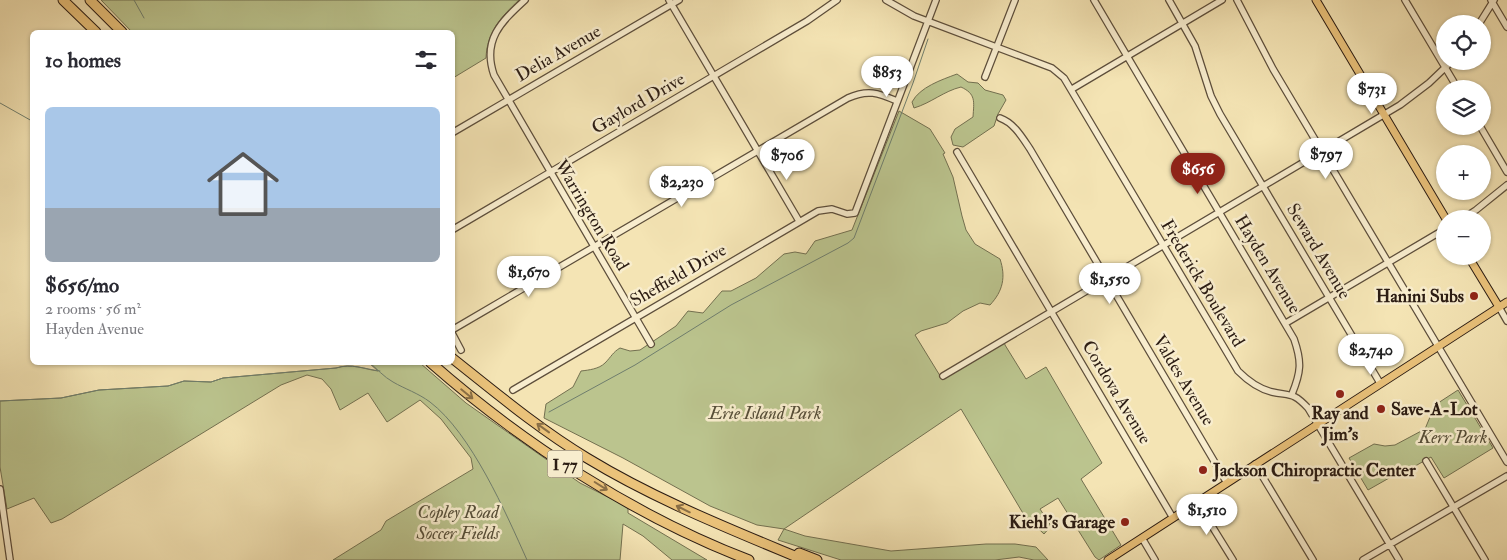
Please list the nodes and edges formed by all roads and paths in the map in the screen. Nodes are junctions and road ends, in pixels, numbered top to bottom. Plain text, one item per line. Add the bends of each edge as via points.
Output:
1 (63, 0) edge
2 (90, 0) edge
3 (525, 0) edge
4 (679, 0) edge
5 (837, 0) edge
6 (886, 0) edge
7 (936, 0) edge
8 (1015, 0) edge
9 (1094, 0) edge
10 (1169, 0) edge
11 (1222, 0) edge
12 (1237, 0) edge
13 (1316, 0) edge
14 (1405, 0) edge
15 (1493, 1) edge
16 (670, 2) edge
17 (1484, 15) edge
18 (928, 21) junction
19 (1183, 23) junction
20 (1507, 27) edge
21 (94, 30) edge
22 (120, 30) edge
23 (997, 48) junction
24 (1436, 53) edge
25 (1127, 56) junction
26 (1443, 70) edge
27 (714, 76) junction
28 (985, 77) dead end
29 (1072, 89) junction
30 (508, 100) junction
31 (898, 101) junction
32 (1384, 114) junction
33 (1000, 118) dead end
34 (455, 131) edge
35 (1485, 135) edge
36 (758, 151) junction
37 (1321, 151) junction
38 (957, 152) dead end
39 (550, 172) junction
40 (1507, 172) edge
41 (1507, 184) edge
42 (1263, 186) junction
43 (1441, 210) edge
44 (1476, 210) edge
45 (1219, 212) junction
46 (799, 222) junction
47 (455, 228) edge
48 (1436, 234) edge
49 (1162, 244) junction
50 (594, 247) junction
51 (1388, 262) junction
52 (1473, 265) edge
53 (1106, 278) junction
54 (1329, 297) junction
55 (1507, 302) edge
56 (1499, 307) junction
57 (1052, 311) junction
58 (636, 318) junction
59 (1507, 321) edge
60 (1286, 323) junction
61 (455, 330) edge
62 (455, 338) edge
63 (651, 344) dead end
64 (1437, 347) junction
65 (461, 350) dead end
66 (455, 360) edge
67 (434, 365) edge
68 (942, 376) dead end
69 (1380, 383) junction
70 (513, 390) dead end
71 (1292, 394) junction
72 (1317, 424) junction
73 (1426, 461) dead end
74 (1507, 462) edge
75 (1255, 464) junction
76 (1507, 476) edge
77 (1227, 483) junction
78 (0, 489) edge
79 (1198, 502) junction
80 (1454, 507) junction
81 (1173, 518) junction
82 (728, 528) junction
83 (1142, 538) junction
84 (1390, 544) junction
85 (10, 560) edge
86 (747, 560) edge
87 (804, 560) edge
88 (817, 560) edge
89 (1108, 560) edge
90 (1154, 560) edge
91 (1233, 560) edge
92 (1313, 560) edge
93 (1364, 560) edge
94 (1399, 560) edge
95 (1485, 560) edge

1 - 21 highway
2 - 22 highway
3 - 30 street, Warrington Road via 498,28 491,48 492,70
4 - 16 street, Delia Avenue
5 - 27 street, Gaylord Drive
6 - 18 street, Frederick Boulevard
7 - 18 street
8 - 23 street
9 - 25 street, Hayden Avenue
10 - 19 street, Seward Avenue
11 - 19 street
12 - 37 street
13 - 32 main road
14 - 24 street
15 - 17 street
15 - 20 street
16 - 27 street
16 - 30 street, Delia Avenue
18 - 23 street, Frederick Boulevard
18 - 31 street
19 - 25 street
19 - 42 street, Seward Avenue via 1220,114
23 - 28 street
23 - 29 street, Frederick Boulevard via 1052,68
25 - 29 street
25 - 45 street, Hayden Avenue
26 - 32 street via 1419,92
27 - 36 street
27 - 39 street, Gaylord Drive
29 - 49 street, Frederick Boulevard
30 - 34 street, Delia Avenue
30 - 39 street, Warrington Road
31 - 36 street via 873,92 856,94
31 - 46 street, Sheffield Drive via 855,212 825,209
32 - 37 street
32 - 43 main road
33 - 53 street, Valdes Avenue via 1023,138
35 - 40 street
36 - 46 street
36 - 50 street
37 - 42 street
37 - 51 street
38 - 57 street, Cordova Avenue
39 - 47 street, Gaylord Drive
39 - 50 street, Warrington Road
41 - 44 street
42 - 45 street
42 - 54 street, Seward Avenue
45 - 49 street
45 - 60 street, Hayden Avenue
46 - 58 street, Sheffield Drive
48 - 51 street
49 - 53 street
49 - 71 street, Frederick Boulevard via 1238,371 1258,386
50 - 58 street, Warrington Road
50 - 61 street
51 - 54 street
51 - 64 street
52 - 56 main road
53 - 57 street
53 - 77 street, Valdes Avenue
54 - 60 street
54 - 69 street, Seward Avenue
55 - 56 main road
56 - 59 street
56 - 64 main road
57 - 68 street
57 - 81 street, Cordova Avenue
58 - 63 street, Warrington Road
58 - 70 street, Sheffield Drive
60 - 71 street, Hayden Avenue via 1297,346 1300,366
62 - 65 street
64 - 69 main road
64 - 74 street
82 -> 66 highway, I 77 via 689,512 587,458 545,431
67 -> 86 highway, I 77 via 491,414 556,458 653,516
69 - 72 main road
71 - 72 street via 1308,408
72 - 75 main road
72 - 84 street
73 - 80 street
75 - 77 main road
75 - 92 street
76 - 80 street
77 - 79 main road
78 - 85 street
79 - 81 main road
79 - 91 street
80 - 84 street
80 - 95 street
81 - 83 main road
82 - 87 highway, I 77
82 - 88 highway
83 - 89 main road
83 - 90 street
84 - 93 street
84 - 94 street

